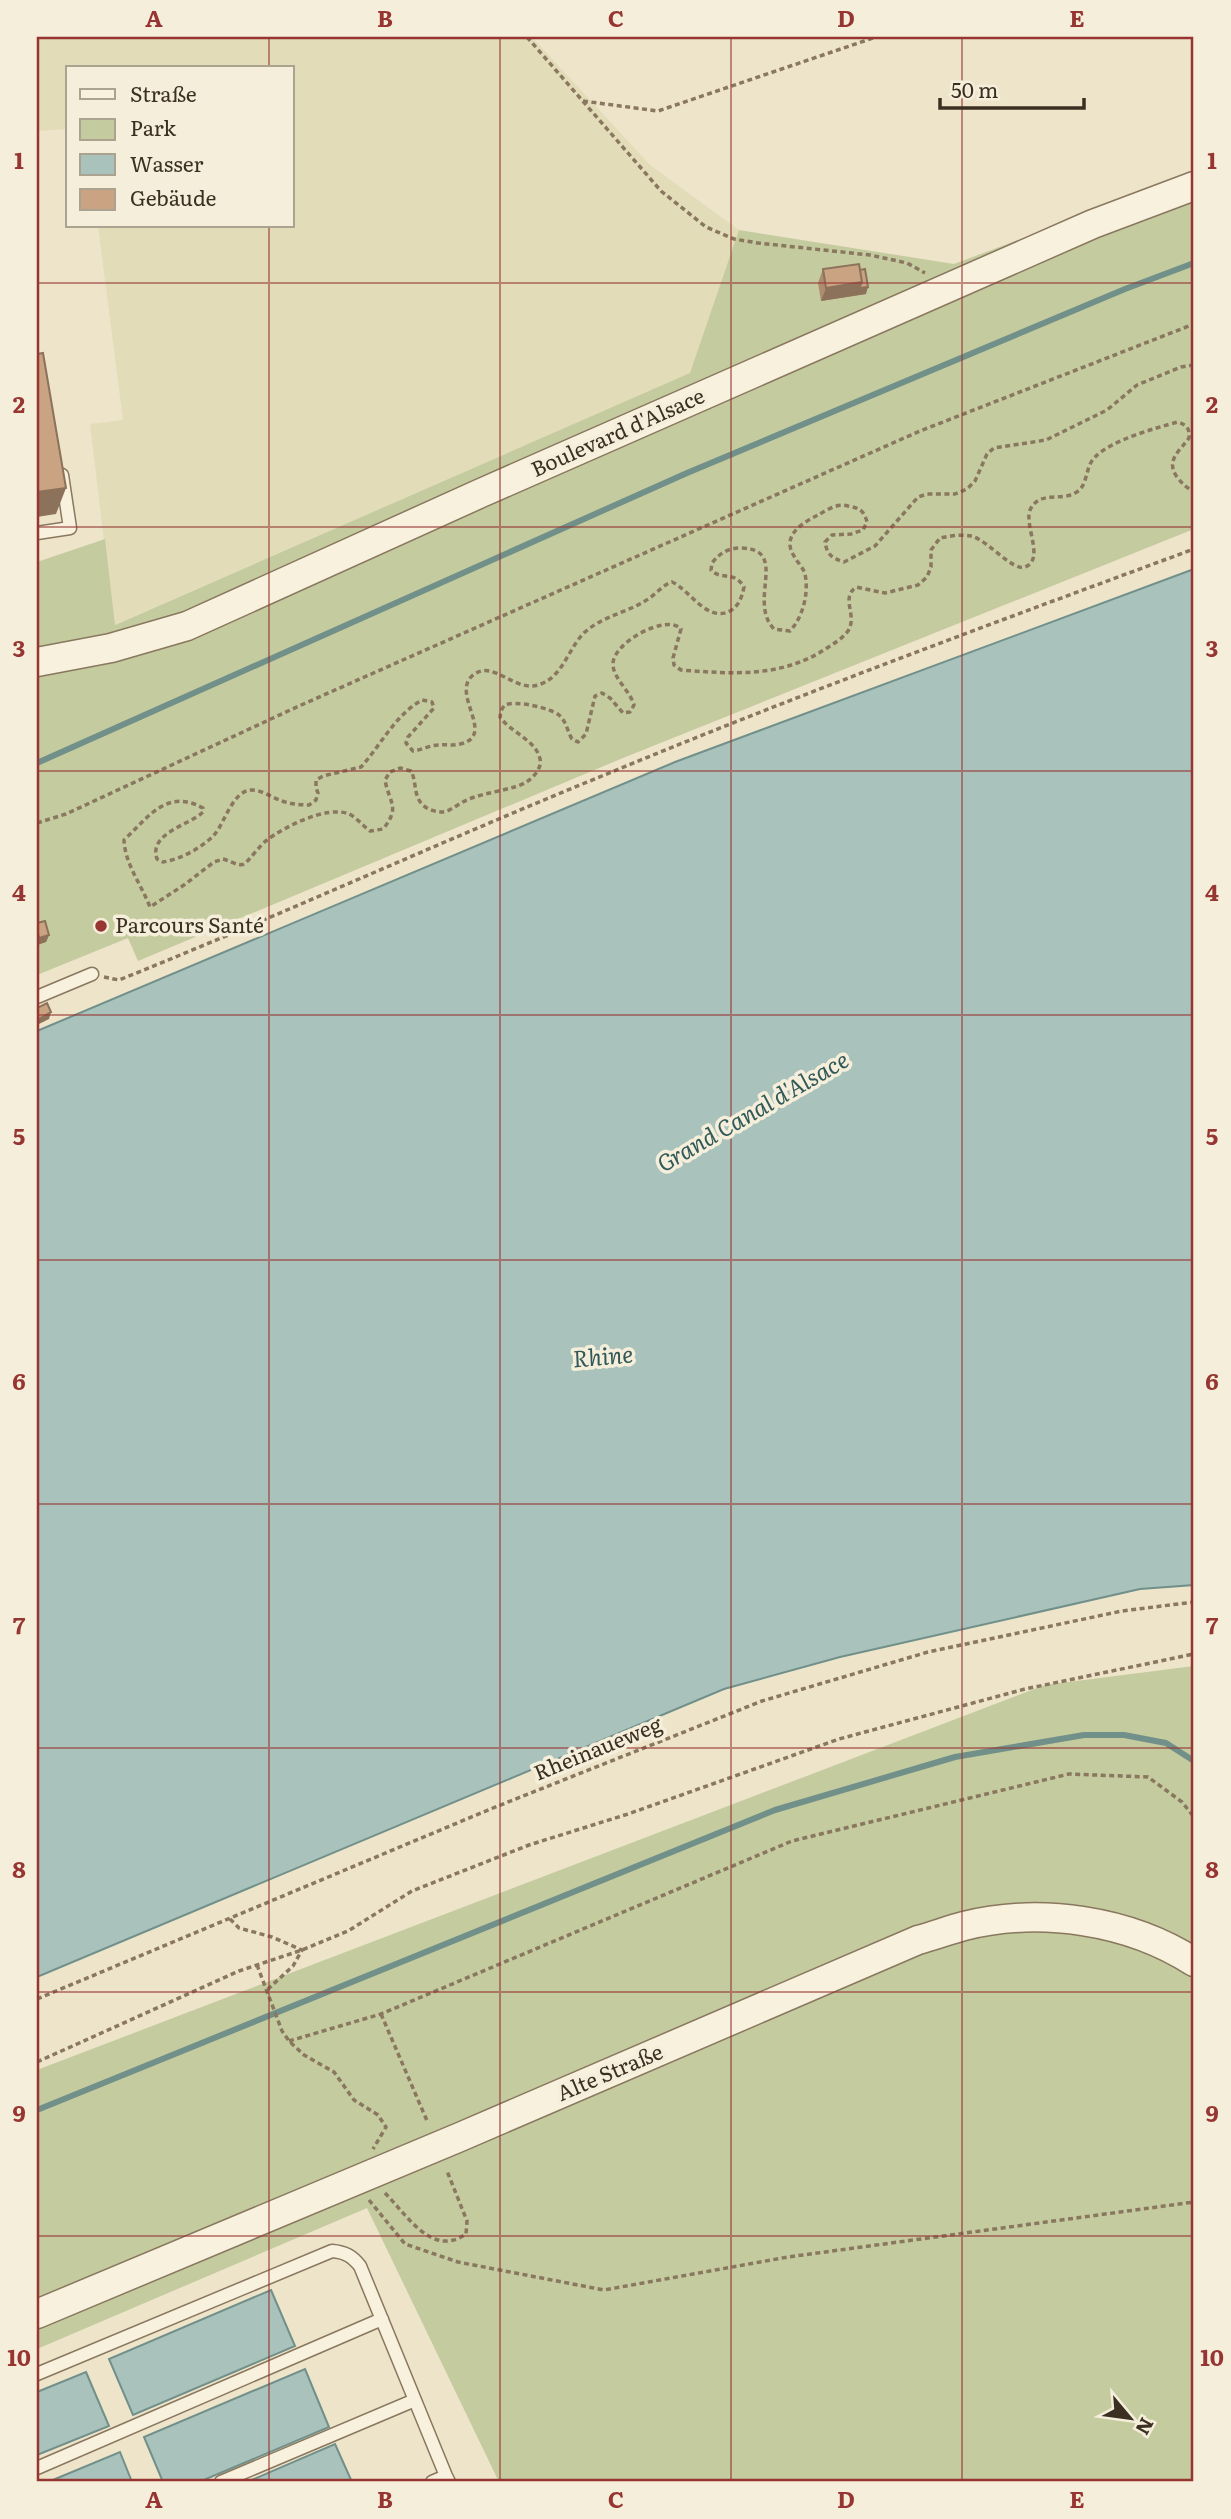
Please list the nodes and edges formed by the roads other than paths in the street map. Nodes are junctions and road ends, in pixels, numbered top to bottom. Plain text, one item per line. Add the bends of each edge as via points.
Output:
1 (1194, 186) edge
2 (60, 463) edge
3 (37, 533) edge
4 (37, 662) edge
5 (92, 974) road end
6 (37, 997) edge
7 (1194, 1962) edge
8 (37, 2314) edge
9 (382, 2319) junction
10 (37, 2374) edge
11 (415, 2400) junction
12 (37, 2468) edge
13 (447, 2479) edge
14 (221, 2482) edge
15 (432, 2482) edge

1 - 4 street, Boulevard d'Alsace via 1093,224 187,626 111,648
2 - 3 lane via 70,528
5 - 6 lane
7 - 8 street, Alte Straße via 1136,1934 1056,1917 954,1929 918,1940
9 - 10 lane via 360,2266 344,2252 332,2250
9 - 11 lane
9 - 12 lane
11 - 13 lane
11 - 14 lane
13 - 15 lane

